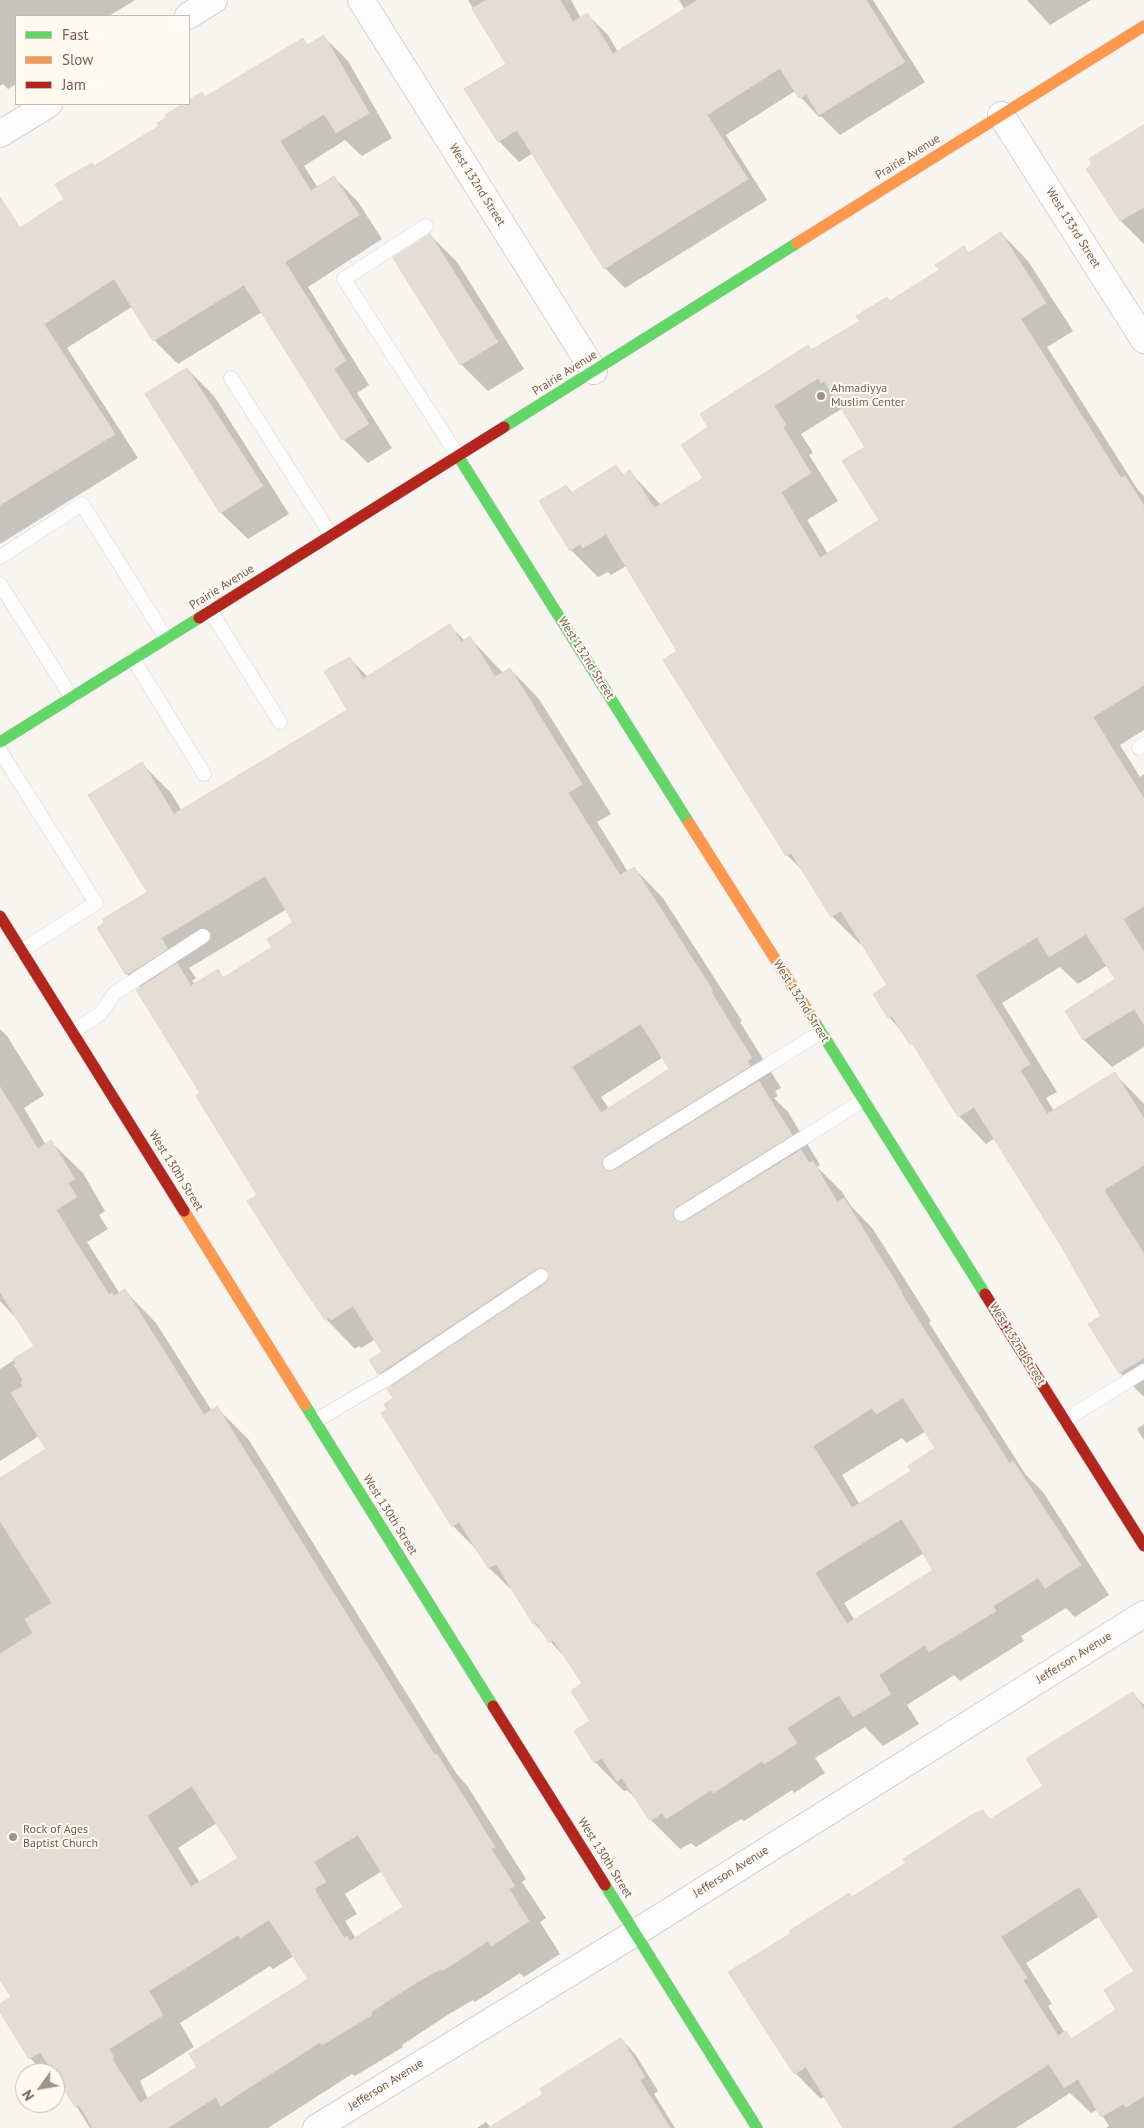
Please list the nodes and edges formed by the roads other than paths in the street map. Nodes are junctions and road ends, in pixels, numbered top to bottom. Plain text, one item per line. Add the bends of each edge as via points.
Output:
1 (214, 0) edge
2 (361, 0) edge
3 (190, 15) edge
4 (1144, 26) edge
5 (47, 105) edge
6 (1001, 115) junction
7 (0, 134) edge
8 (426, 226) dead end
9 (1144, 340) edge
10 (594, 371) junction
11 (231, 378) dead end
12 (458, 456) junction
13 (331, 535) junction
14 (0, 557) edge
15 (0, 584) edge
16 (210, 610) junction
17 (166, 638) junction
18 (133, 660) junction
19 (72, 698) junction
20 (280, 722) dead end
21 (0, 742) edge
22 (0, 751) edge
23 (204, 774) dead end
24 (0, 916) edge
25 (203, 936) dead end
26 (22, 950) junction
27 (72, 1032) junction
28 (821, 1032) junction
29 (864, 1100) junction
30 (610, 1163) dead end
31 (681, 1214) dead end
32 (541, 1276) dead end
33 (1144, 1371) edge
34 (1064, 1420) junction
35 (315, 1421) junction
36 (1144, 1546) edge
37 (1144, 1614) edge
38 (635, 1932) junction
39 (316, 2128) edge
40 (757, 2128) edge

1 - 3 street
2 - 10 street, West 132nd Street
4 - 6 street, Prairie Avenue
5 - 7 street
6 - 9 street, West 133rd Street
6 - 10 street, Prairie Avenue
8 - 12 lane via 344,279
10 - 12 street, Prairie Avenue
11 - 13 lane
12 - 13 street, Prairie Avenue
12 - 28 street, West 132nd Street
13 - 16 street, Prairie Avenue
14 - 17 lane via 82,504
15 - 19 lane
16 - 17 street, Prairie Avenue
16 - 20 lane
17 - 18 street, Prairie Avenue
18 - 19 street, Prairie Avenue
18 - 23 lane
19 - 21 street, Prairie Avenue
22 - 26 lane via 96,903
24 - 26 street, West 130th Street
25 - 27 lane via 115,993 100,1014
26 - 27 street, West 130th Street
27 - 35 street, West 130th Street
28 - 29 street, West 132nd Street
28 - 30 lane
29 - 31 lane
29 - 34 street, West 132nd Street
32 - 35 lane via 390,1377
33 - 34 lane
34 - 36 street, West 132nd Street
35 - 38 street, West 130th Street
37 - 38 street, Jefferson Avenue
38 - 39 street, Jefferson Avenue
38 - 40 street, West 130th Street

